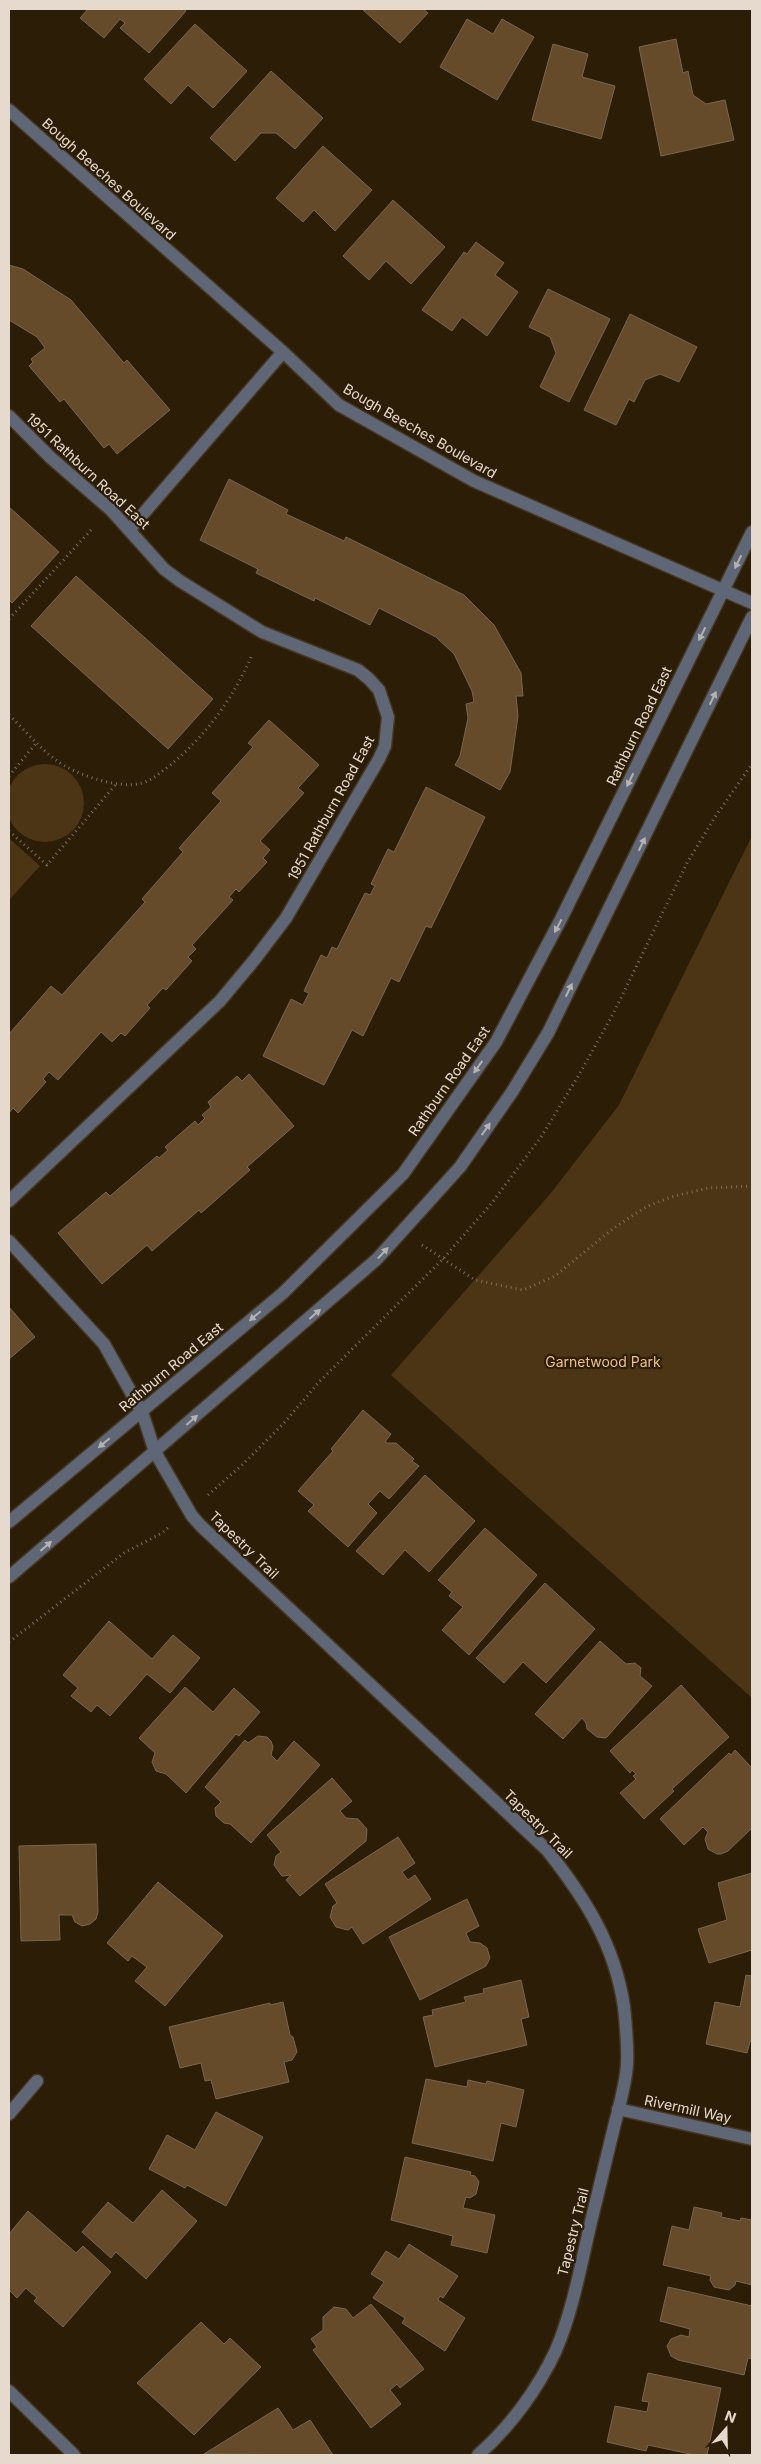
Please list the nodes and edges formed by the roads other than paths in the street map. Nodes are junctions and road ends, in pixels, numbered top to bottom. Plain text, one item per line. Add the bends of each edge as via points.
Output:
1 (9, 110) edge
2 (283, 352) junction
3 (9, 416) edge
4 (130, 529) junction
5 (752, 532) edge
6 (724, 591) junction
7 (752, 604) edge
8 (752, 618) edge
9 (9, 1201) edge
10 (9, 1241) edge
11 (142, 1412) junction
12 (155, 1452) junction
13 (9, 1522) edge
14 (9, 1577) edge
15 (37, 2082) dead end
16 (618, 2110) junction
17 (9, 2114) edge
18 (752, 2139) edge
19 (9, 2391) edge
20 (74, 2455) edge
21 (478, 2455) edge

1 - 2 street, Bough Beeches Boulevard
2 - 4 street
2 - 6 street, Bough Beeches Boulevard via 339,405 474,482
3 - 4 street, 1951 Rathburn Road East
4 - 9 street, 1951 Rathburn Road East via 164,569 180,582 262,632 358,670 369,679 379,690 388,717 385,746 286,918 250,966 220,1001
5 -> 6 street, Rathburn Road East
6 - 7 street, Bough Beeches Boulevard
6 -> 11 street, Rathburn Road East via 561,919 496,1042 403,1174 283,1292
12 -> 8 street via 347,1286 404,1231 460,1167 548,1033
10 - 11 street via 104,1344
11 - 12 street, Tapestry Trail
11 -> 13 street, Rathburn Road East
14 -> 12 street
12 - 16 street, Tapestry Trail via 200,1526 523,1827 568,1877 601,1928 624,2006 627,2065
15 - 17 street
16 - 18 street, Rivermill Way
16 - 21 street, Tapestry Trail via 573,2297 556,2349 525,2402 494,2441
19 - 20 street

